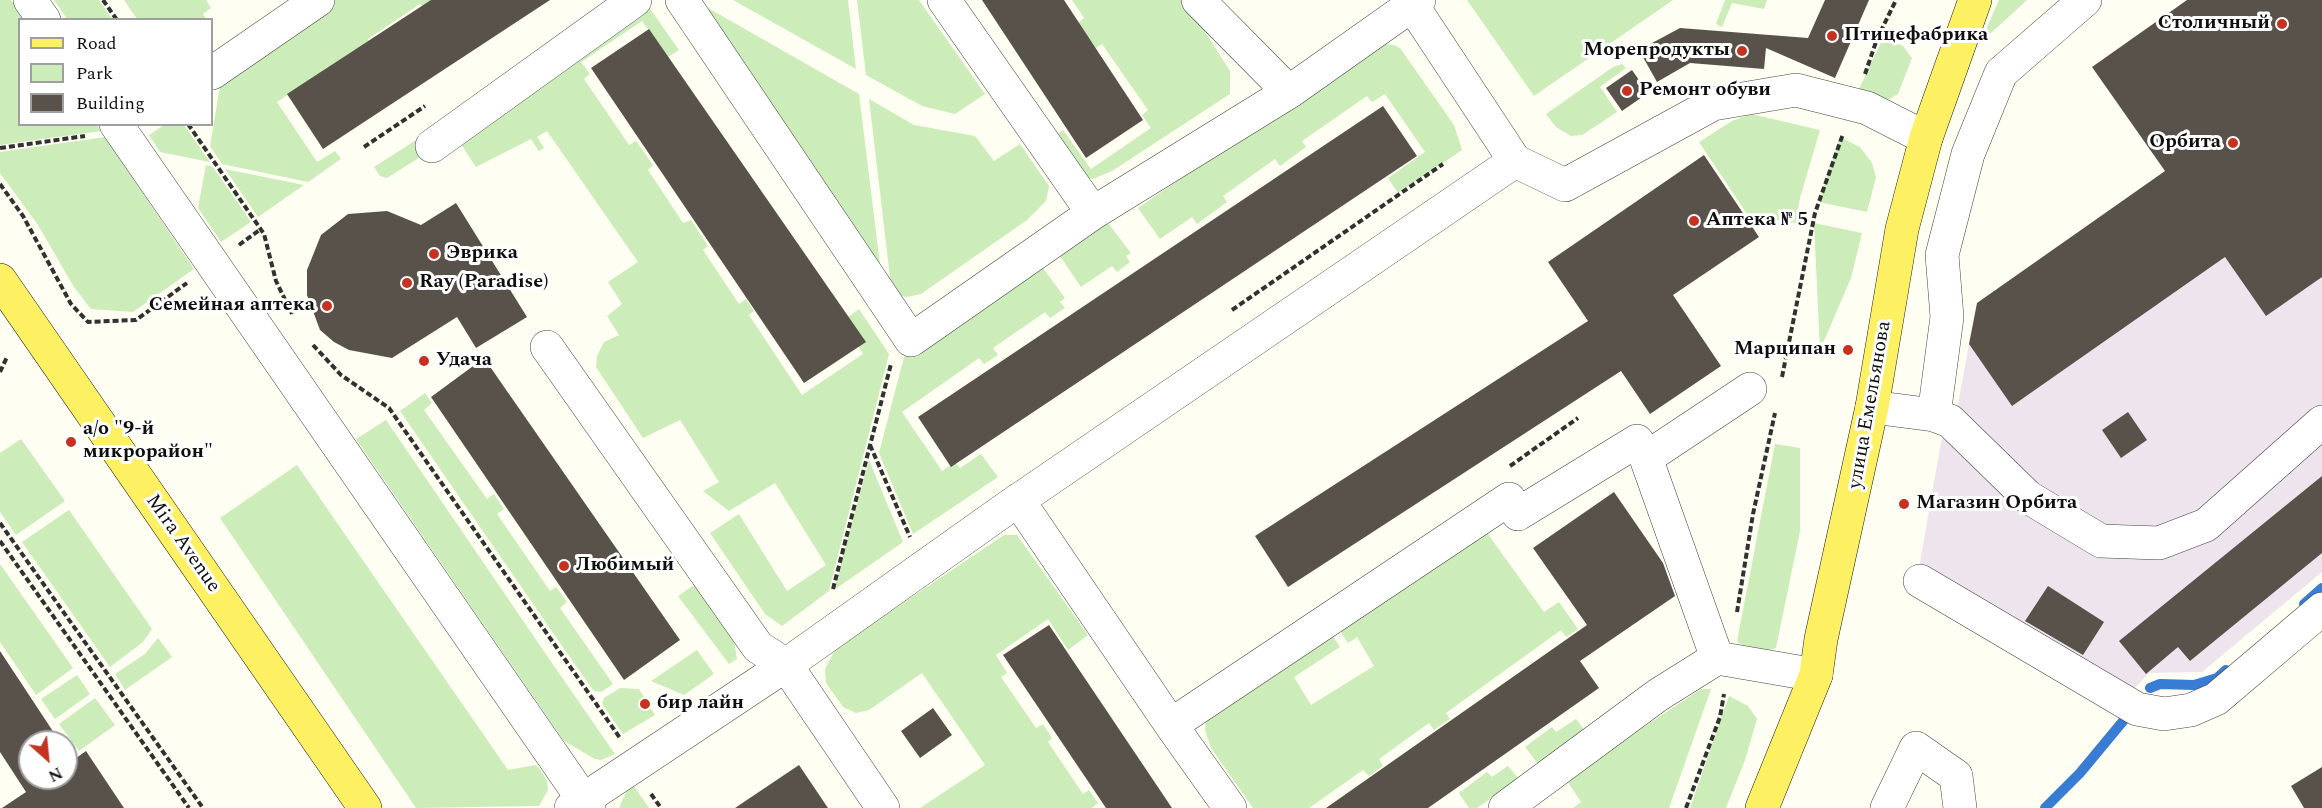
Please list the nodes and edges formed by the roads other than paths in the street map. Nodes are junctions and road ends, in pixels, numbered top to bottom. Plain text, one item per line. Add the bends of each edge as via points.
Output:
1 (30, 0) edge
2 (318, 0) edge
3 (635, 0) edge
4 (682, 0) edge
5 (944, 0) edge
6 (1198, 0) edge
7 (1975, 0) edge
8 (2085, 0) edge
9 (1415, 2) edge
10 (43, 18) edge
11 (213, 73) edge
12 (1290, 92) junction
13 (125, 128) edge
14 (1926, 138) junction
15 (432, 146) dead end
16 (1515, 161) junction
17 (1093, 213) junction
18 (0, 280) edge
19 (547, 347) dead end
20 (1750, 389) dead end
21 (1872, 407) junction
22 (1934, 416) junction
23 (2322, 423) edge
24 (1646, 458) junction
25 (1018, 500) junction
26 (1920, 581) dead end
27 (2322, 609) edge
28 (1717, 658) junction
29 (786, 665) junction
30 (1816, 675) junction
31 (1172, 724) junction
32 (355, 805) edge
33 (581, 805) edge
34 (883, 808) edge
35 (1230, 808) edge
36 (1505, 808) edge
37 (1762, 808) edge
38 (1887, 808) edge
39 (1960, 808) edge

1 - 10 street
2 - 11 street
3 - 15 street
4 - 17 street via 911,340
5 - 17 street
6 - 12 street
7 - 14 main road, улица Емельянова
8 - 22 street via 2001,73 1968,154 1942,255 1947,317
9 - 12 street
9 - 16 street
12 - 17 street
13 - 33 street
14 - 16 street via 1867,108 1796,90 1713,104 1565,185
14 - 21 main road, улица Емельянова via 1902,229
16 - 25 street
18 - 32 main road, Mira Avenue
19 - 29 street via 758,647
20 - 24 street
21 - 22 street
21 - 30 main road, улица Емельянова
22 - 23 street via 1950,421 2028,497 2101,541 2159,543 2206,525
24 - 28 street
24 - 31 street via 1637,441 1518,514 1509,500
25 - 29 street
25 - 31 street
26 - 27 street via 2137,709 2164,714 2191,710 2216,699
28 - 30 street
28 - 36 street via 1658,695
29 - 33 street via 632,766
29 - 34 street
30 - 37 main road, улица Емельянова
31 - 35 street
38 - 39 street via 1916,748 1956,776

